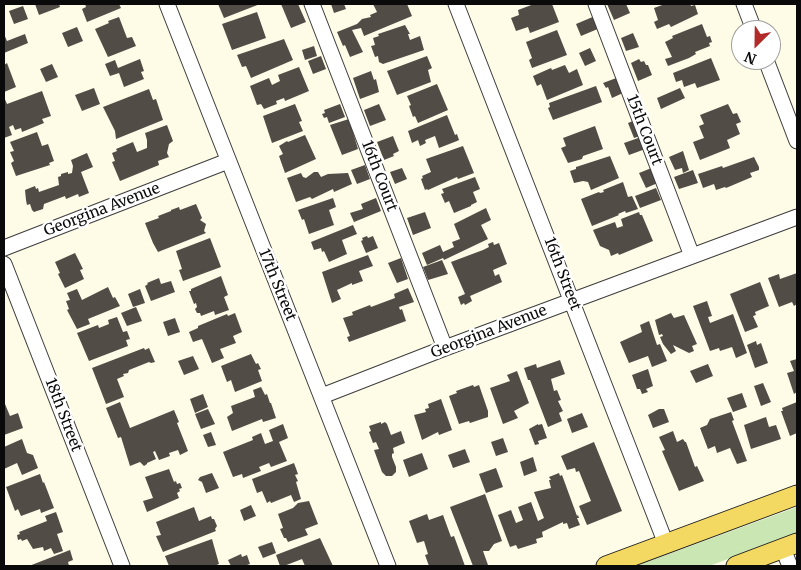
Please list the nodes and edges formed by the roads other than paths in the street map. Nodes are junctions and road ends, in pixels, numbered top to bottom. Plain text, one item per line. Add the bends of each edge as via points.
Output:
1 (167, 4) edge
2 (312, 4) edge
3 (456, 4) edge
4 (596, 4) edge
5 (744, 4) edge
6 (750, 20) edge
7 (770, 70) edge
8 (797, 140) edge
9 (228, 161) junction
10 (797, 217) edge
11 (4, 248) edge
12 (692, 256) junction
13 (4, 264) edge
14 (572, 301) junction
15 (445, 348) junction
16 (322, 396) junction
17 (797, 495) edge
18 (666, 544) junction
19 (790, 553) edge
20 (122, 566) edge
21 (388, 566) edge
22 (606, 566) edge
23 (736, 566) edge

1 - 9 street, 17th Street
2 - 15 street, 16th Court
3 - 14 street, 16th Street
4 - 12 street, 15th Court
5 - 6 street
7 - 8 street
9 - 11 street, Georgina Avenue
9 - 16 street, 17th Street
10 - 12 street, Georgina Avenue
12 - 14 street, Georgina Avenue
13 - 20 street, 18th Street
14 - 15 street, Georgina Avenue
14 - 18 street, 16th Street
15 - 16 street, Georgina Avenue
16 - 21 street, 17th Street
17 - 18 main road
18 - 22 main road
19 - 23 main road

